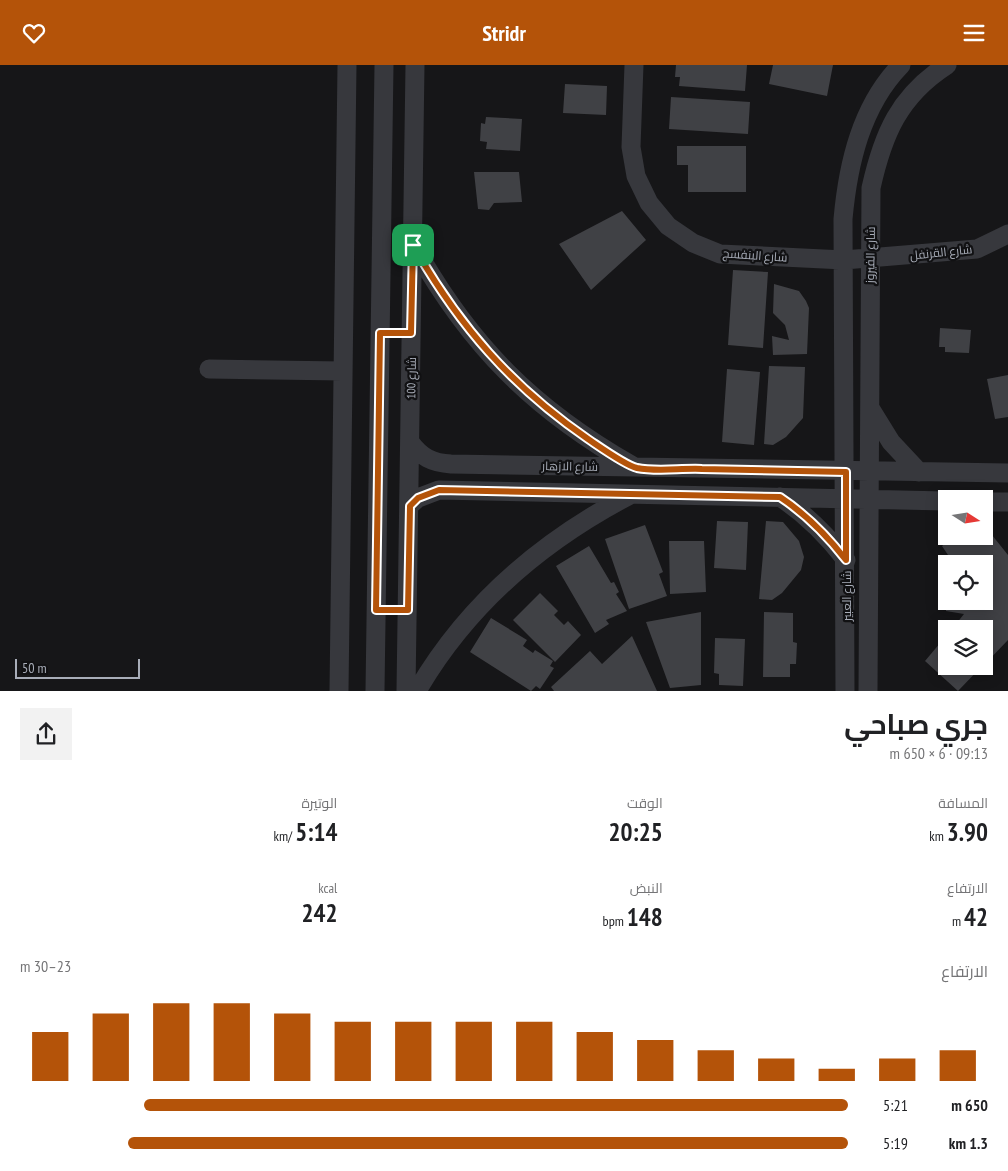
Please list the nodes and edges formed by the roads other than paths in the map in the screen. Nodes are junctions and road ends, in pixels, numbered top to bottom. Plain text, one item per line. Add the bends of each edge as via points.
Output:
1 (347, 65) edge
2 (384, 65) edge
3 (415, 65) edge
4 (634, 65) edge
5 (901, 65) edge
6 (947, 65) edge
7 (1008, 234) edge
8 (413, 245) junction
9 (870, 259) junction
10 (844, 260) junction
11 (380, 333) junction
12 (411, 333) junction
13 (209, 369) dead end
14 (343, 371) junction
15 (869, 407) junction
16 (410, 442) junction
17 (450, 464) junction
18 (636, 468) junction
19 (846, 472) junction
20 (869, 472) junction
21 (919, 472) junction
22 (1008, 473) edge
23 (450, 490) junction
24 (632, 494) junction
25 (780, 497) junction
26 (846, 499) junction
27 (868, 499) junction
28 (938, 501) edge
29 (993, 502) edge
30 (1008, 502) edge
31 (410, 506) junction
32 (846, 560) junction
33 (376, 610) junction
34 (408, 610) junction
35 (339, 691) edge
36 (375, 691) edge
37 (406, 691) edge
38 (417, 691) edge
39 (845, 691) edge
40 (868, 691) edge

1 - 14 street
2 - 11 street
3 - 8 street, شارع 100
4 - 10 street, شارع البنفسج via 631,147 636,176 649,203 668,226 693,243 720,254
5 - 10 street, شارع الفيروز via 873,104 857,140 847,179 843,219
6 - 9 street, شارع الفيروز via 916,90 900,109 881,148 871,188
7 - 9 street, شارع القرنفل via 977,249
8 - 12 street, شارع 100
8 - 18 street via 435,285 504,370 559,419
9 - 10 street, شارع البنفسج
9 - 15 street, شارع الفيروز
10 - 19 street, شارع الفيروز
11 - 12 street
11 - 33 street
12 - 16 street, شارع 100
13 - 14 street
14 - 35 street
15 - 20 street, شارع الفيروز
15 - 21 street via 891,442
16 - 17 street, شارع الازهار via 427,459
16 - 31 street, شارع 100
17 - 18 street, شارع الازهار
17 - 23 street via 444,477
18 - 19 street, شارع الازهار
19 - 20 street, شارع الازهار
19 - 26 street, شارع العبير
20 - 21 street, شارع الازهار
20 - 27 street, شارع العبير
21 - 22 street, شارع الازهار
23 - 24 street
23 - 31 street via 428,493
24 - 25 street
24 - 38 street via 571,529 515,572 466,623
25 - 26 street
25 - 32 street via 805,514
26 - 27 street
26 - 32 street, شارع العبير
27 - 28 street
27 - 40 street, شارع العبير
29 - 30 street
31 - 34 street, شارع 100
32 - 39 street, شارع العبير
33 - 34 street
33 - 36 street
34 - 37 street, شارع 100

